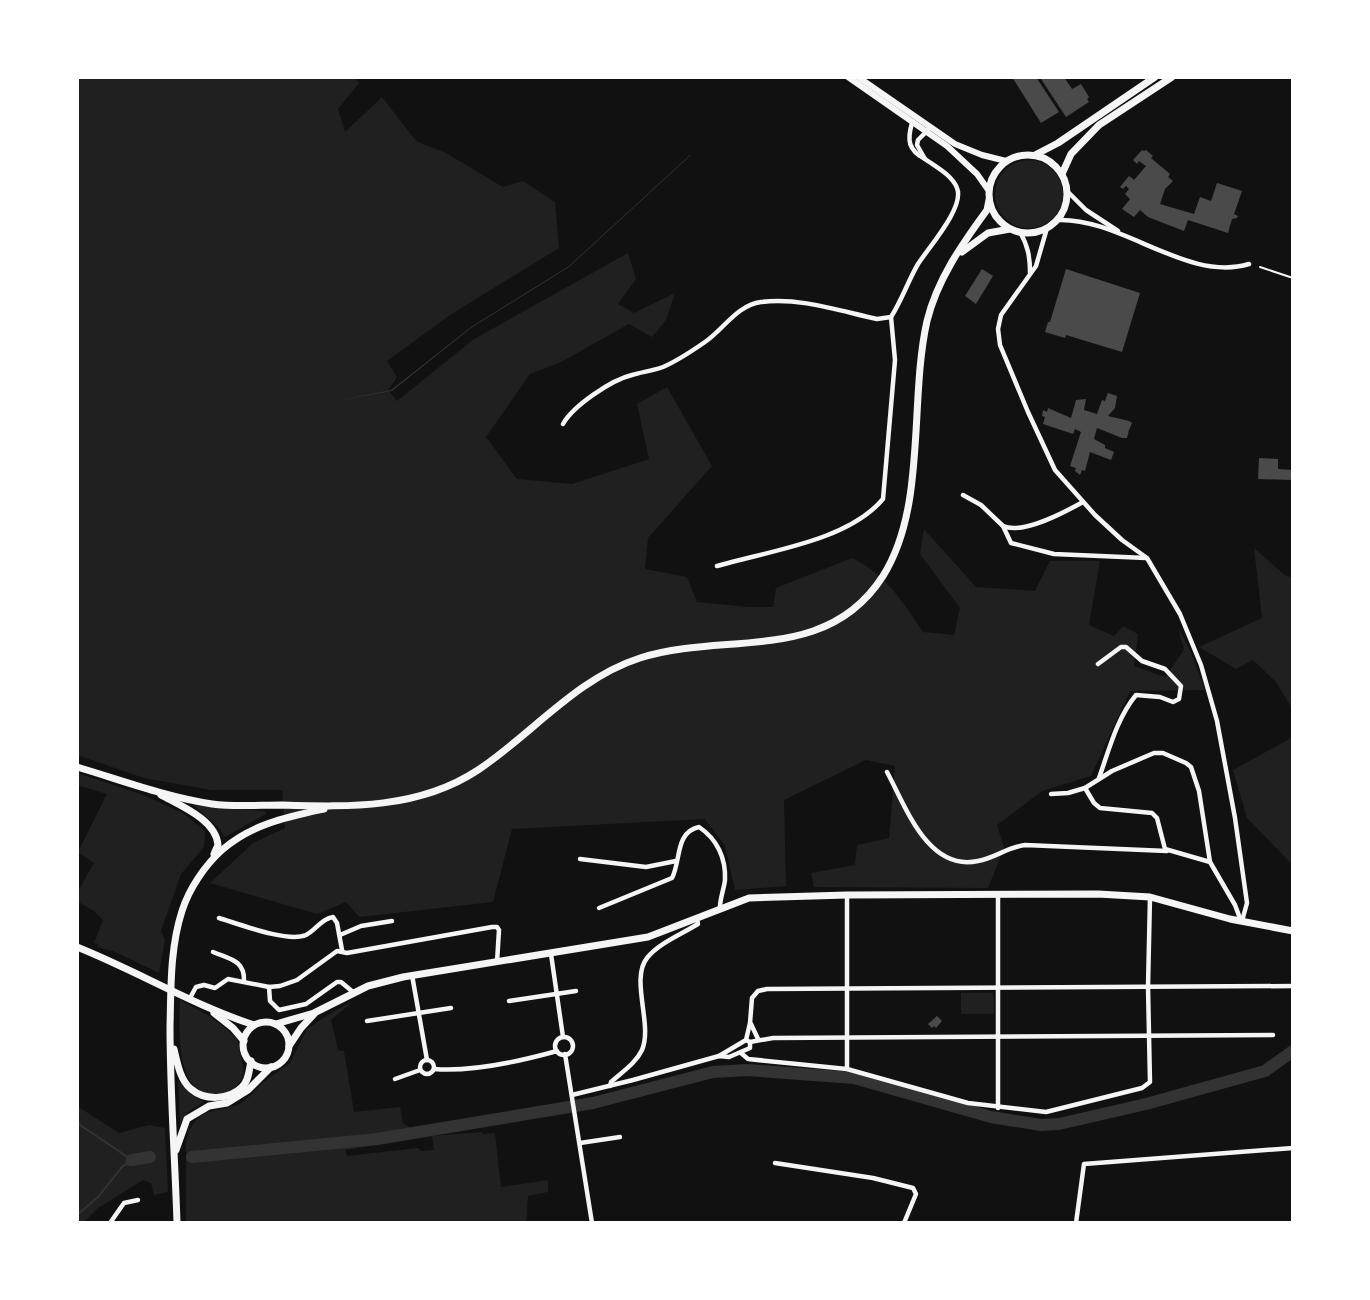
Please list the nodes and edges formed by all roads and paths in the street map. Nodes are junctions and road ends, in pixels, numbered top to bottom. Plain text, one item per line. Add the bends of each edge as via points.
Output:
1 (848, 77) edge
2 (858, 77) edge
3 (1155, 77) edge
4 (1172, 77) edge
5 (912, 123) junction
6 (928, 130) junction
7 (1035, 155) junction
8 (925, 159) junction
9 (1006, 161) junction
10 (1062, 174) junction
11 (1067, 191) junction
12 (989, 195) junction
13 (1057, 220) junction
14 (1046, 228) junction
15 (1010, 229) junction
16 (1020, 232) junction
17 (1125, 235) junction
18 (956, 257) junction
19 (1249, 264) dead end
20 (1259, 267) dead end
21 (1030, 274) junction
22 (1293, 278) edge
23 (891, 317) junction
24 (563, 424) dead end
25 (963, 495) dead end
26 (1083, 502) junction
27 (1003, 526) junction
28 (1147, 558) junction
29 (716, 566) dead end
30 (1098, 664) dead end
31 (77, 767) edge
32 (887, 772) dead end
33 (1099, 779) junction
34 (1085, 788) junction
35 (155, 791) junction
36 (1051, 793) dead end
37 (339, 806) junction
38 (1167, 851) junction
39 (580, 859) dead end
40 (211, 861) junction
41 (676, 861) junction
42 (1210, 862) junction
43 (847, 895) junction
44 (998, 895) junction
45 (1150, 897) junction
46 (720, 907) junction
47 (598, 908) dead end
48 (219, 918) dead end
49 (697, 918) junction
50 (392, 921) dead end
51 (1242, 922) junction
52 (1293, 931) edge
53 (340, 935) junction
54 (77, 947) edge
55 (342, 950) junction
56 (213, 952) dead end
57 (551, 954) junction
58 (497, 962) junction
59 (412, 975) junction
60 (244, 981) junction
61 (1293, 986) edge
62 (269, 987) junction
63 (847, 987) junction
64 (1148, 987) junction
65 (998, 988) junction
66 (576, 991) dead end
67 (353, 992) junction
68 (556, 994) junction
69 (190, 998) junction
70 (509, 1001) dead end
71 (203, 1004) junction
72 (451, 1008) dead end
73 (314, 1013) junction
74 (418, 1014) junction
75 (368, 1021) dead end
76 (750, 1023) junction
77 (276, 1024) junction
78 (254, 1025) junction
79 (170, 1034) junction
80 (1148, 1035) junction
81 (1273, 1035) dead end
82 (998, 1036) junction
83 (563, 1037) junction
84 (847, 1038) junction
85 (758, 1040) junction
86 (244, 1041) junction
87 (749, 1044) junction
88 (289, 1047) junction
89 (557, 1051) junction
90 (741, 1052) junction
91 (565, 1054) junction
92 (719, 1056) junction
93 (761, 1059) junction
94 (427, 1060) junction
95 (251, 1061) junction
96 (271, 1067) junction
97 (434, 1069) junction
98 (847, 1069) junction
99 (420, 1070) junction
100 (395, 1079) dead end
101 (610, 1086) junction
102 (572, 1097) junction
103 (998, 1108) junction
104 (621, 1137) dead end
105 (580, 1143) junction
106 (1293, 1148) edge
107 (175, 1154) junction
108 (775, 1163) dead end
109 (138, 1200) dead end
110 (110, 1223) edge
111 (177, 1223) edge
112 (592, 1223) edge
113 (904, 1223) edge
114 (1076, 1223) edge

1 - 5 main road
2 - 6 main road
3 - 7 main road
4 - 10 main road via 1099,125 1070,154
5 - 6 main road
5 - 8 street via 908,141
6 - 8 street via 917,145
6 - 9 main road
6 - 12 main road via 977,174
7 - 9 main road
7 - 10 main road
8 - 23 street via 949,176 959,198
9 - 12 main road via 997,169
10 - 11 main road
11 - 13 main road
11 - 17 street via 1086,210
12 - 15 main road via 996,217
12 - 18 main road via 987,210
13 - 14 main road
13 - 17 street
14 - 16 main road
14 - 21 street
15 - 16 main road
15 - 18 main road via 988,233
16 - 21 street via 1028,249
17 - 19 street via 1208,267
18 - 37 main road via 940,281 927,324 905,525 896,554 861,604 818,630 784,640 661,653 619,666 598,677 467,777 406,800
20 - 22 lane
21 - 26 street via 1001,315 1000,345 1055,470
23 - 24 street via 877,319 783,301 758,302 743,308 706,342 666,366 630,375 596,393
23 - 29 street via 895,360 883,499 872,513 827,535
25 - 27 street
26 - 27 street via 1037,523
26 - 28 street
27 - 28 street via 1011,542 1035,550
28 - 51 street via 1180,614 1217,721 1247,903
30 - 33 street via 1126,647 1142,661 1165,669 1181,686 1179,699 1172,702 1136,695 1114,736
31 - 35 main road
32 - 38 street via 923,837 938,853 956,862 990,859 1025,845
33 - 34 street
33 - 42 street via 1154,753 1186,763 1199,791
34 - 36 street
34 - 38 street via 1100,808 1154,814
35 - 37 main road via 213,804
35 - 40 main road via 214,830 219,845
37 - 40 main road via 264,824
38 - 42 street
39 - 41 street via 646,867
40 - 79 main road via 189,893 175,938
41 - 46 street via 691,828 709,834 721,851 725,879
41 - 47 street via 672,878
42 - 51 street
43 - 44 main road
43 - 46 main road via 749,898
43 - 63 street
44 - 45 main road
44 - 65 street
45 - 51 main road
45 - 64 street
46 - 49 main road
48 - 53 street via 292,937 308,934 333,917
49 - 57 main road via 648,936
49 - 101 street via 698,924 645,960 645,1041 641,1052
50 - 53 street
51 - 52 main road
53 - 55 street
54 - 69 main road
55 - 58 street via 346,953 498,927
55 - 62 street via 297,980
56 - 60 street via 241,964
57 - 58 main road
57 - 68 street
58 - 59 main road
59 - 67 main road
59 - 74 street
60 - 62 street
60 - 69 street via 224,979 215,988 196,987
61 - 64 street
62 - 67 street via 270,1001 279,1010 306,1004 337,982
63 - 65 street
63 - 76 street via 758,991 752,998
63 - 84 street
64 - 65 street
64 - 80 street
65 - 82 street
66 - 68 street
67 - 73 main road
68 - 70 street
68 - 83 street
69 - 71 main road
71 - 78 main road
71 - 86 main road
72 - 74 street
73 - 77 main road
73 - 88 main road
74 - 75 street
74 - 94 street
76 - 85 street
76 - 87 street
77 - 78 main road
77 - 88 main road via 286,1033
78 - 86 main road
79 - 95 main road via 182,1077 191,1090 209,1098 228,1096 243,1087
79 - 107 main road
80 - 81 street
80 - 82 street
80 - 103 street via 1147,1086 1046,1112
82 - 84 street
82 - 103 street
83 - 89 street via 556,1042
83 - 91 street via 573,1045
84 - 85 street
84 - 98 street
85 - 87 street
86 - 95 main road
87 - 90 street
87 - 92 street
87 - 93 street
88 - 96 main road via 283,1060
89 - 91 street
89 - 97 street
90 - 92 street
90 - 93 street via 748,1059
91 - 102 street
92 - 101 street
93 - 98 street
94 - 97 street
94 - 99 street
95 - 96 main road
96 - 107 main road via 227,1103 209,1106 187,1119
97 - 99 street via 425,1077
98 - 103 street
99 - 100 street
101 - 102 street
102 - 105 street
104 - 105 street
105 - 112 street
106 - 114 street via 1084,1164
107 - 111 main road
108 - 113 street via 913,1188 916,1194
109 - 110 street via 124,1203

